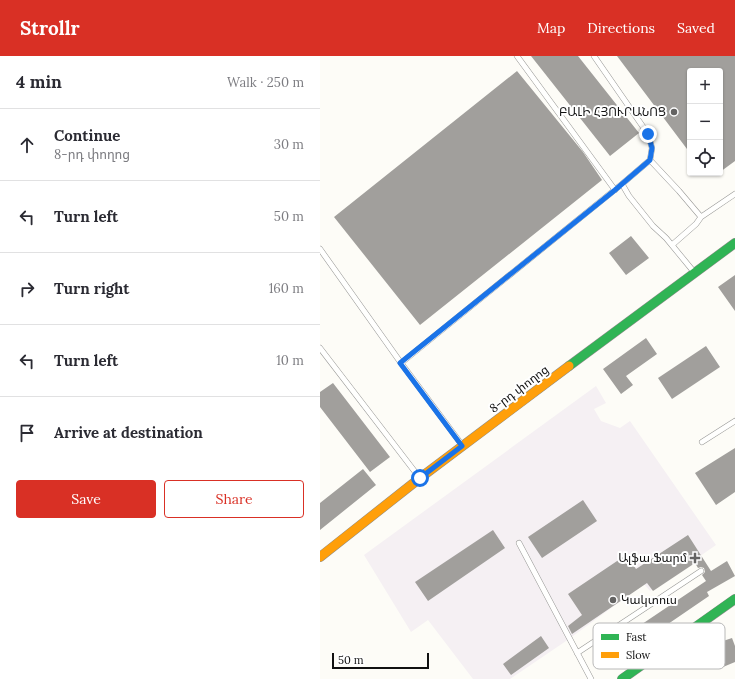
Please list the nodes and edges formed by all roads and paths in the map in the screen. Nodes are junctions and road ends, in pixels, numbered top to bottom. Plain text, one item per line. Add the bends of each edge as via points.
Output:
1 (517, 56) edge
2 (594, 56) edge
3 (650, 160) junction
4 (622, 184) junction
5 (615, 190) junction
6 (735, 194) edge
7 (701, 217) junction
8 (735, 243) edge
9 (672, 245) junction
10 (320, 249) edge
11 (694, 273) junction
12 (320, 348) edge
13 (400, 363) junction
14 (735, 421) edge
15 (702, 442) dead end
16 (462, 446) junction
17 (420, 478) junction
18 (519, 543) dead end
19 (320, 557) edge
20 (701, 571) dead end
21 (735, 599) edge
22 (623, 623) edge
23 (701, 623) edge
24 (593, 643) edge
25 (577, 654) junction
26 (636, 669) edge
27 (591, 679) edge
28 (622, 679) edge

1 - 5 lane
2 - 3 lane via 648,134 652,148
3 - 4 lane
3 - 7 lane
4 - 5 lane
4 - 9 lane via 653,226
5 - 13 lane
6 - 7 lane
7 - 9 lane
8 - 11 street, 8-րդ փողոց
9 - 11 lane
10 - 13 lane
11 - 16 street, 8-րդ փողոց
12 - 17 lane
13 - 16 lane
14 - 15 lane
16 - 17 street, 8-րդ փողոց
17 - 19 street, 8-րդ փողոց
18 - 25 lane
20 - 22 lane
21 - 23 street
24 - 25 lane
25 - 27 lane
26 - 28 street

